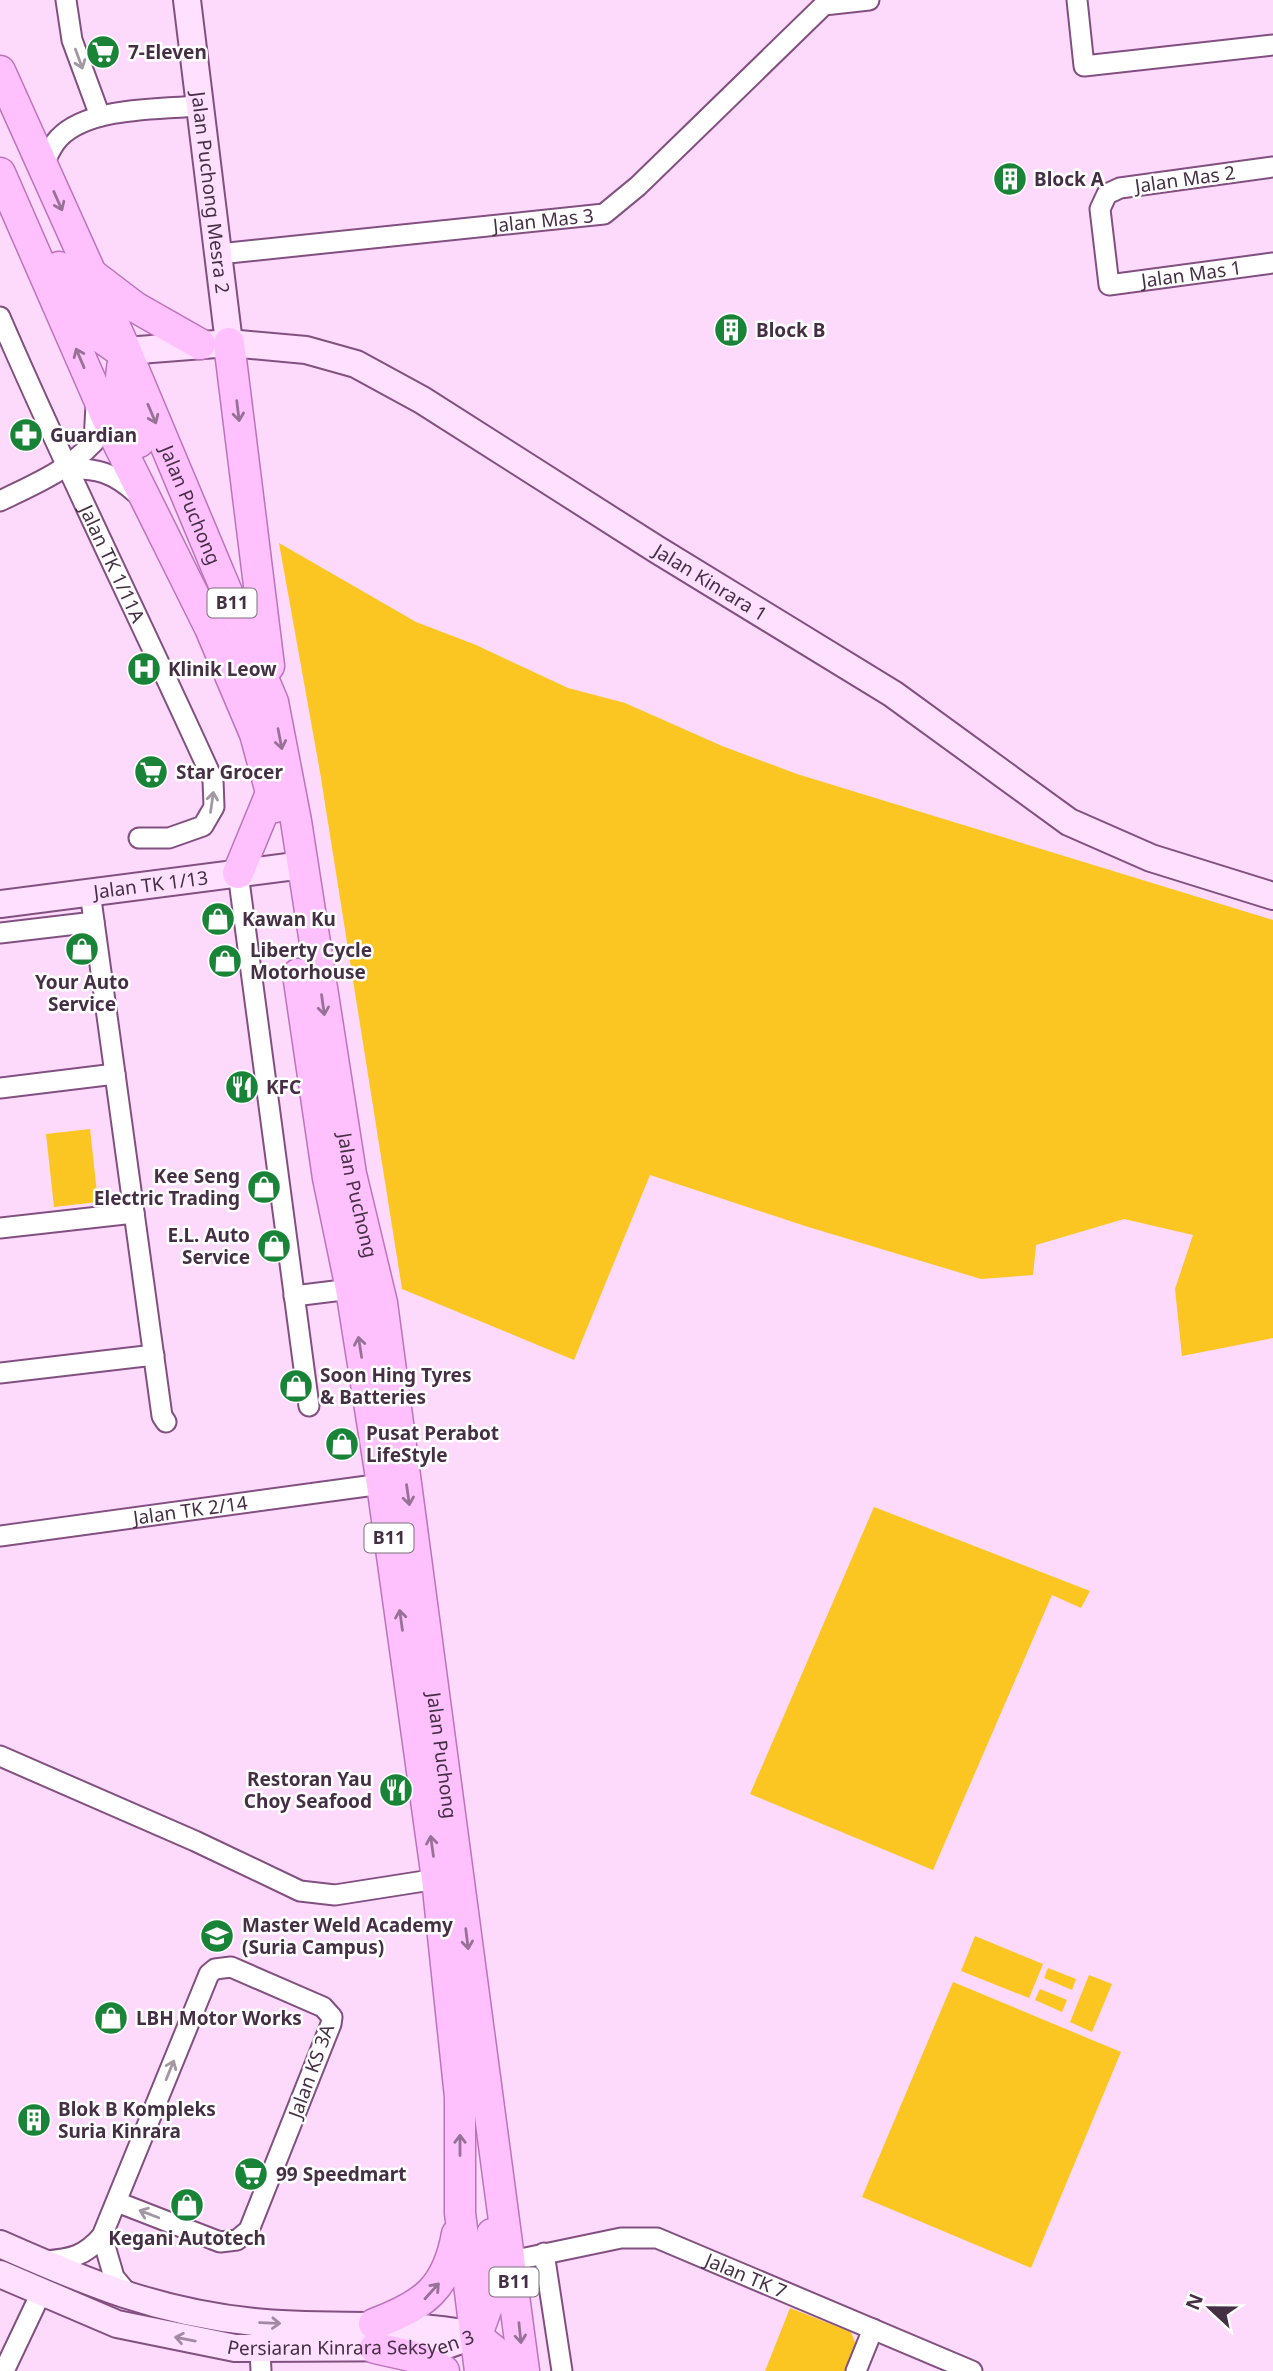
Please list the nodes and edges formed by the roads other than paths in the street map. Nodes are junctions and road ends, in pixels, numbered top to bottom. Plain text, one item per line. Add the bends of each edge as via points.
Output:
1 (65, 0) edge
2 (187, 0) edge
3 (869, 0) edge
4 (1077, 0) edge
5 (1273, 45) edge
6 (0, 71) edge
7 (201, 106) junction
8 (100, 116) junction
9 (42, 167) junction
10 (1273, 167) edge
11 (1, 176) edge
12 (219, 254) junction
13 (1273, 263) edge
14 (90, 272) junction
15 (1109, 285) joint
16 (0, 317) edge
17 (229, 343) junction
18 (200, 344) junction
19 (126, 351) junction
20 (95, 392) junction
21 (65, 469) junction
22 (0, 500) edge
23 (148, 503) junction
24 (273, 702) junction
25 (255, 734) junction
26 (271, 793) junction
27 (139, 838) dead end
28 (295, 866) junction
29 (238, 873) junction
30 (90, 892) junction
31 (1273, 896) edge
32 (0, 904) edge
33 (94, 922) junction
34 (0, 933) edge
35 (115, 1074) junction
36 (0, 1088) edge
37 (134, 1213) junction
38 (0, 1228) edge
39 (351, 1289) junction
40 (294, 1296) junction
41 (153, 1355) junction
42 (0, 1373) edge
43 (309, 1406) dead end
44 (166, 1422) dead end
45 (382, 1484) junction
46 (0, 1536) edge
47 (0, 1756) edge
48 (437, 1879) junction
49 (501, 2193) junction
50 (117, 2202) junction
51 (460, 2213) junction
52 (102, 2236) junction
53 (0, 2244) edge
54 (544, 2253) junction
55 (34, 2258) junction
56 (511, 2261) junction
57 (0, 2274) edge
58 (75, 2276) junction
59 (41, 2292) junction
60 (131, 2298) junction
61 (873, 2329) junction
62 (475, 2335) junction
63 (374, 2336) junction
64 (260, 2360) edge
65 (4, 2371) edge
66 (444, 2371) edge
67 (480, 2371) edge
68 (504, 2371) edge
69 (524, 2371) edge
70 (562, 2371) edge
71 (856, 2371) edge
72 (972, 2371) edge

1 -> 8 street via 72,40
2 - 7 street, Jalan Puchong Mesra 2
3 - 12 street, Jalan Mas 3 via 824,5 604,214
4 - 5 street via 1084,66
6 - 9 main road, Jalan Puchong / B11
7 - 8 street
7 - 12 street, Jalan Puchong Mesra 2
8 - 9 street via 64,133
9 -> 14 main road, Jalan Puchong / B11
10 - 15 street, Jalan Mas 2 via 1120,188 1107,194 1100,209
11 - 19 main road via 42,231 96,334 114,349
20 -> 11 main road, Jalan Puchong / B11
12 - 17 street, Jalan Puchong Mesra 2
13 - 15 street, Jalan Mas 1
14 - 18 main road via 135,307
14 - 19 main road, Jalan Puchong / B11
16 - 21 street, Jalan TK 1/11A
17 - 18 street, Jalan Kinrara 1
17 -> 24 main road
17 - 31 street, Jalan Kinrara 1 via 306,350 356,364 382,377 893,694 1069,822 1151,858
18 - 19 street, Jalan Kinrara 1
19 -> 24 main road, Jalan Puchong / B11
19 - 25 main road via 120,380 127,417 220,613 246,678
20 - 21 street via 94,442
20 - 23 main road, Jalan Puchong / B11
21 - 22 street
21 - 23 street via 88,468 117,476
27 -> 21 street, Jalan TK 1/11A via 169,838 203,827 214,807 213,780
23 - 25 main road, Jalan Puchong / B11 via 210,628
24 -> 28 main road, Jalan Puchong / B11
25 - 26 main road, Jalan Puchong / B11
26 - 28 main road, Jalan Puchong / B11
26 - 29 main road
28 - 29 street, Jalan TK 1/13
28 - 39 main road, Jalan Puchong / B11 via 304,1024
28 -> 49 main road, Jalan Puchong / B11 via 351,1174 382,1303
29 - 30 street, Jalan TK 1/13
29 - 40 street
30 - 32 street, Jalan TK 1/13
30 - 33 street
33 - 34 street
33 - 35 street
35 - 36 street
35 - 37 street
37 - 38 street
37 - 41 street
39 - 40 street
45 -> 39 main road, Jalan Puchong / B11
40 - 43 street
41 - 42 street
41 - 44 street
45 - 46 street, Jalan TK 2/14
48 -> 45 main road, Jalan Puchong / B11
47 - 48 street via 300,1892 335,1895
51 -> 48 main road, Jalan Puchong / B11 via 460,2097
49 - 56 main road, Jalan Puchong / B11
49 - 62 main road via 492,2236 490,2299
50 -> 50 street, Jalan KS 3A via 209,1974 231,1967 323,2007 331,2024 249,2230 237,2241 220,2242
50 - 52 street, Jalan KS 3A
51 - 62 main road, Jalan Puchong / B11
63 -> 51 main road via 431,2294 453,2256
52 - 55 street, Jalan KS 3A via 90,2250 73,2259
52 - 60 street via 114,2277
53 - 55 street, Persiaran Kinrara Seksyen 3
54 - 56 street, Jalan TK 7
54 - 61 street, Jalan TK 7 via 621,2238 657,2238
54 - 70 street
55 - 58 street, Persiaran Kinrara Seksyen 3
55 - 59 street
56 -> 69 main road, Jalan Puchong / B11
57 - 59 street, Persiaran Kinrara Seksyen 3
58 - 59 street
58 - 60 street, Persiaran Kinrara Seksyen 3
64 -> 59 street, Persiaran Kinrara Seksyen 3 via 117,2324
59 - 65 street
60 -> 63 street, Persiaran Kinrara Seksyen 3 via 185,2314
61 - 71 street
61 - 72 street, Jalan TK 7
62 - 63 street, Persiaran Kinrara Seksyen 3 via 441,2347
62 - 67 main road, Jalan Puchong / B11
62 - 68 main road via 497,2353
63 - 64 street, Persiaran Kinrara Seksyen 3
63 - 66 main road

